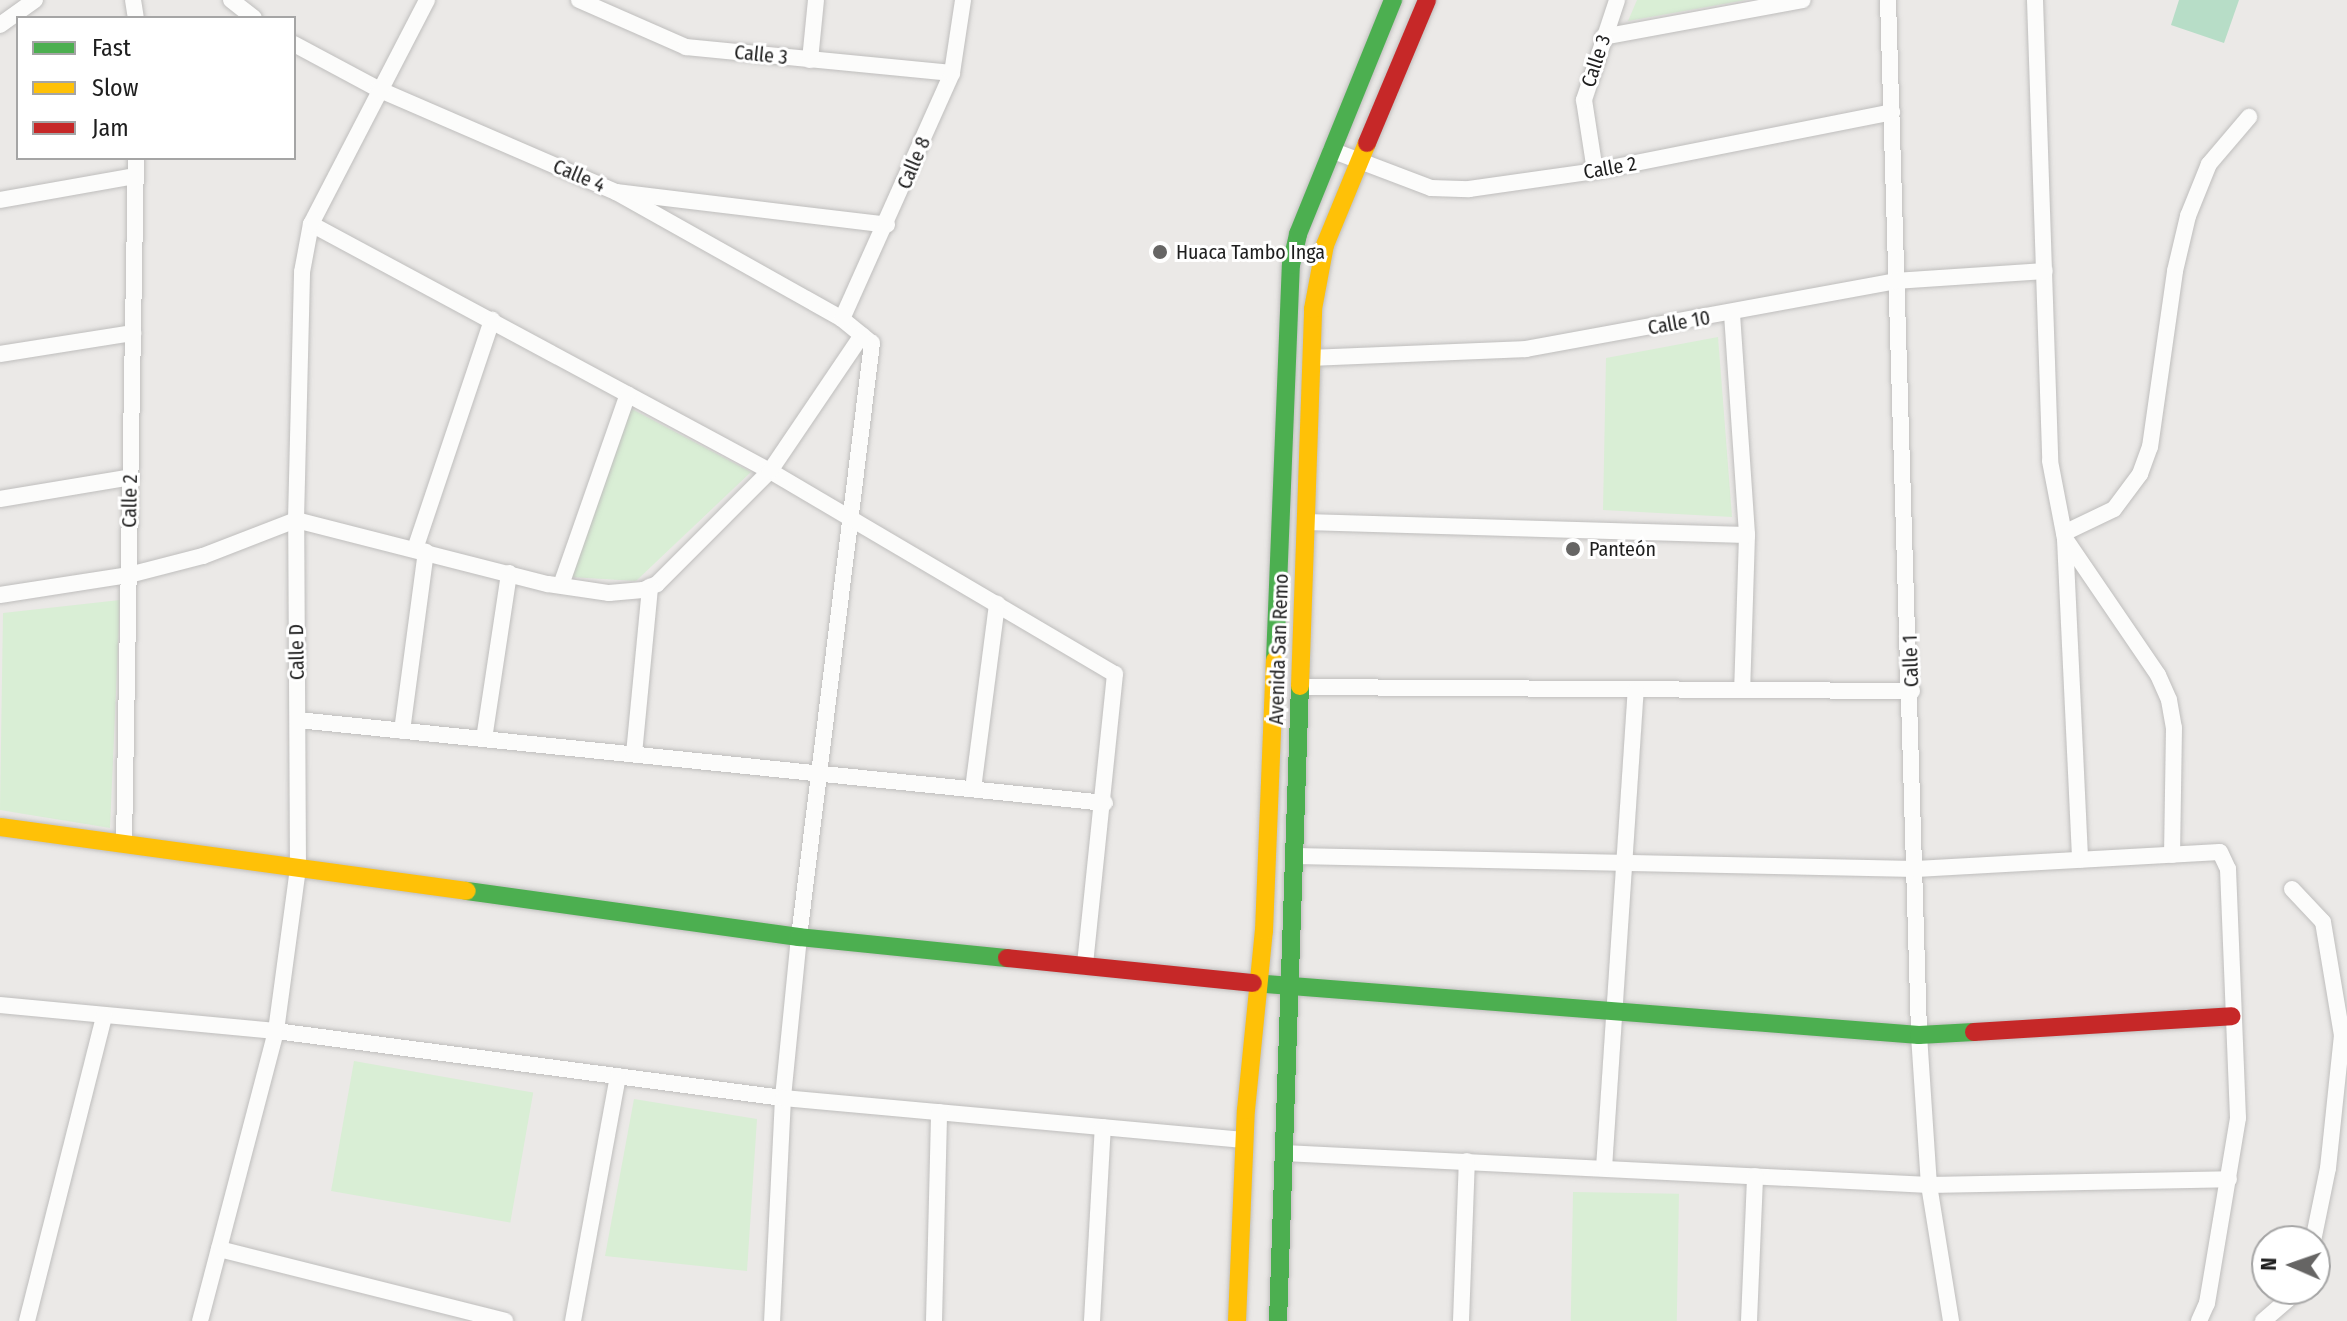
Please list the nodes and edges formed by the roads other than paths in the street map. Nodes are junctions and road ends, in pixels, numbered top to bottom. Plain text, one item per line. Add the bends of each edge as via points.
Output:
1 (35, 0) edge
2 (427, 0) edge
3 (579, 0) edge
4 (816, 0) edge
5 (963, 0) edge
6 (1393, 0) edge
7 (1427, 0) edge
8 (1617, 0) edge
9 (1803, 0) edge
10 (1888, 0) edge
11 (2035, 0) edge
12 (231, 8) edge
13 (249, 16) edge
14 (0, 25) edge
15 (1603, 37) junction
16 (296, 45) edge
17 (810, 60) junction
18 (952, 73) junction
19 (378, 89) junction
20 (1892, 112) junction
21 (2249, 117) dead end
22 (1331, 150) junction
23 (136, 160) edge
24 (1360, 162) junction
25 (1595, 171) junction
26 (135, 176) junction
27 (616, 192) junction
28 (0, 200) edge
29 (311, 224) junction
30 (887, 225) junction
31 (2045, 271) junction
32 (1895, 281) junction
33 (1732, 314) junction
34 (842, 319) junction
35 (492, 320) junction
36 (133, 333) junction
37 (862, 335) junction
38 (0, 354) edge
39 (1311, 358) junction
40 (628, 394) junction
41 (770, 471) junction
42 (131, 477) junction
43 (0, 499) edge
44 (851, 517) junction
45 (296, 520) junction
46 (1305, 522) junction
47 (1747, 535) junction
48 (2064, 536) junction
49 (420, 551) junction
50 (509, 573) junction
51 (129, 575) junction
52 (561, 585) junction
53 (650, 587) junction
54 (0, 595) edge
55 (997, 604) junction
56 (1301, 687) junction
57 (1636, 690) junction
58 (1742, 690) junction
59 (1912, 691) junction
60 (298, 720) junction
61 (402, 731) junction
62 (484, 739) junction
63 (634, 754) junction
64 (820, 773) junction
65 (973, 789) junction
66 (1105, 803) junction
67 (0, 827) edge
68 (124, 844) junction
69 (2172, 855) junction
70 (1295, 856) junction
71 (2080, 860) junction
72 (1624, 863) junction
73 (298, 868) junction
74 (1916, 869) junction
75 (2292, 889) dead end
76 (799, 937) junction
77 (1085, 966) junction
78 (1260, 984) junction
79 (1292, 987) junction
80 (2343, 987) edge
81 (0, 1005) edge
82 (1615, 1012) junction
83 (104, 1016) junction
84 (2232, 1016) junction
85 (276, 1031) junction
86 (1919, 1035) junction
87 (618, 1076) junction
88 (783, 1098) junction
89 (939, 1112) junction
90 (1103, 1127) junction
91 (1244, 1140) junction
92 (1284, 1153) junction
93 (1467, 1161) junction
94 (1604, 1168) junction
95 (1755, 1176) junction
96 (2229, 1179) junction
97 (1929, 1185) junction
98 (2316, 1225) edge
99 (219, 1249) junction
100 (2282, 1305) edge
101 (27, 1321) edge
102 (200, 1321) edge
103 (505, 1321) edge
104 (573, 1321) edge
105 (772, 1321) edge
106 (934, 1321) edge
107 (1092, 1321) edge
108 (1237, 1321) edge
109 (1278, 1321) edge
110 (1461, 1321) edge
111 (1749, 1321) edge
112 (1951, 1321) edge
113 (2199, 1321) edge
114 (2263, 1321) edge

1 - 14 street
2 - 19 street, Calle D
3 - 17 street, Calle 3 via 686,47
4 - 17 street
5 - 18 street, Calle 8
6 - 22 main road, Avenida San Remo
7 - 24 main road, Avenida San Remo
8 - 15 street, Calle 3
9 - 15 street
10 - 20 street, Calle 1
11 - 31 street
12 - 13 street
15 - 25 street, Calle 3 via 1584,100
16 - 19 street, Calle 4
17 - 18 street, Calle 3
18 - 30 street, Calle 8
19 - 27 street, Calle 4
19 - 29 street, Calle D
20 - 25 street, Calle 2
20 - 32 street, Calle 1
21 - 48 street via 2209,164 2188,216 2150,447 2140,474 2114,509
22 - 24 street, Calle 2
22 - 78 main road, Avenida San Remo via 1291,265
23 - 26 street, Calle 2
24 - 25 street, Calle 2 via 1431,188 1469,189
24 - 39 main road, Avenida San Remo via 1318,273
26 - 28 street
26 - 36 street, Calle 2
27 - 30 street, Calle 4
27 - 34 street
29 - 35 street
29 - 45 street, Calle D via 299,311
30 - 34 street, Calle 8
31 - 32 street, Calle 10
31 - 48 street via 2050,461
32 - 33 street, Calle 10
32 - 59 street, Calle 1
33 - 39 street, Calle 10 via 1485,354
33 - 47 street
34 - 37 street
35 - 40 street
35 - 49 street
36 - 38 street
36 - 42 street, Calle 2
37 - 41 street
37 - 44 street via 872,343
39 - 46 main road, Avenida San Remo
40 - 41 street
40 - 52 street
41 - 44 street
41 - 53 street
42 - 43 street
42 - 51 street, Calle 2
44 - 55 street
44 - 64 street
45 - 49 street
45 - 51 street via 203,556
45 - 60 street, Calle D
46 - 47 street
46 - 56 main road, Avenida San Remo
47 - 58 street
48 - 69 street via 2158,675 2169,700 2174,728
48 - 71 street
49 - 50 street
49 - 61 street
50 - 52 street
50 - 62 street
51 - 54 street
51 - 68 street, Calle 2
52 - 53 street via 609,593
53 - 63 street
55 - 65 street
55 - 66 street via 1115,674
56 - 57 street
56 - 70 main road, Avenida San Remo
57 - 58 street
57 - 72 street
58 - 59 street
59 - 74 street, Calle 1
60 - 61 street
60 - 73 street, Calle D
61 - 62 street
62 - 63 street
63 - 64 street
64 - 65 street
64 - 76 street
65 - 66 street
66 - 77 street
67 - 68 main road
68 - 73 main road
69 - 71 street
69 - 84 street via 2205,849 2225,856
70 - 72 street
70 - 79 main road, Avenida San Remo
71 - 74 street
72 - 74 street
72 - 82 street
73 - 76 main road
73 - 85 street, Calle D
74 - 86 street, Calle 1
75 - 80 street via 2323,922
76 - 77 main road
76 - 88 street
77 - 78 main road
78 - 79 main road
78 - 91 main road, Avenida San Remo
79 - 82 main road
79 - 92 main road, Avenida San Remo
80 - 98 street via 2328,1168
81 - 83 street
82 - 86 main road
82 - 94 street
83 - 85 street
83 - 101 street
84 - 86 main road
84 - 96 street via 2238,1118
85 - 87 street
85 - 99 street, Calle D
86 - 97 street, Calle 1
87 - 88 street
87 - 104 street
88 - 89 street
88 - 105 street
89 - 90 street
89 - 106 street
90 - 91 street
90 - 107 street
91 - 108 main road, Avenida San Remo
92 - 93 street
92 - 109 main road, Avenida San Remo
93 - 94 street
93 - 110 street
94 - 95 street
95 - 97 street
95 - 111 street
96 - 97 street
96 - 113 street via 2207,1303
97 - 112 street, Calle 1
99 - 102 street, Calle D
99 - 103 street
100 - 114 street

